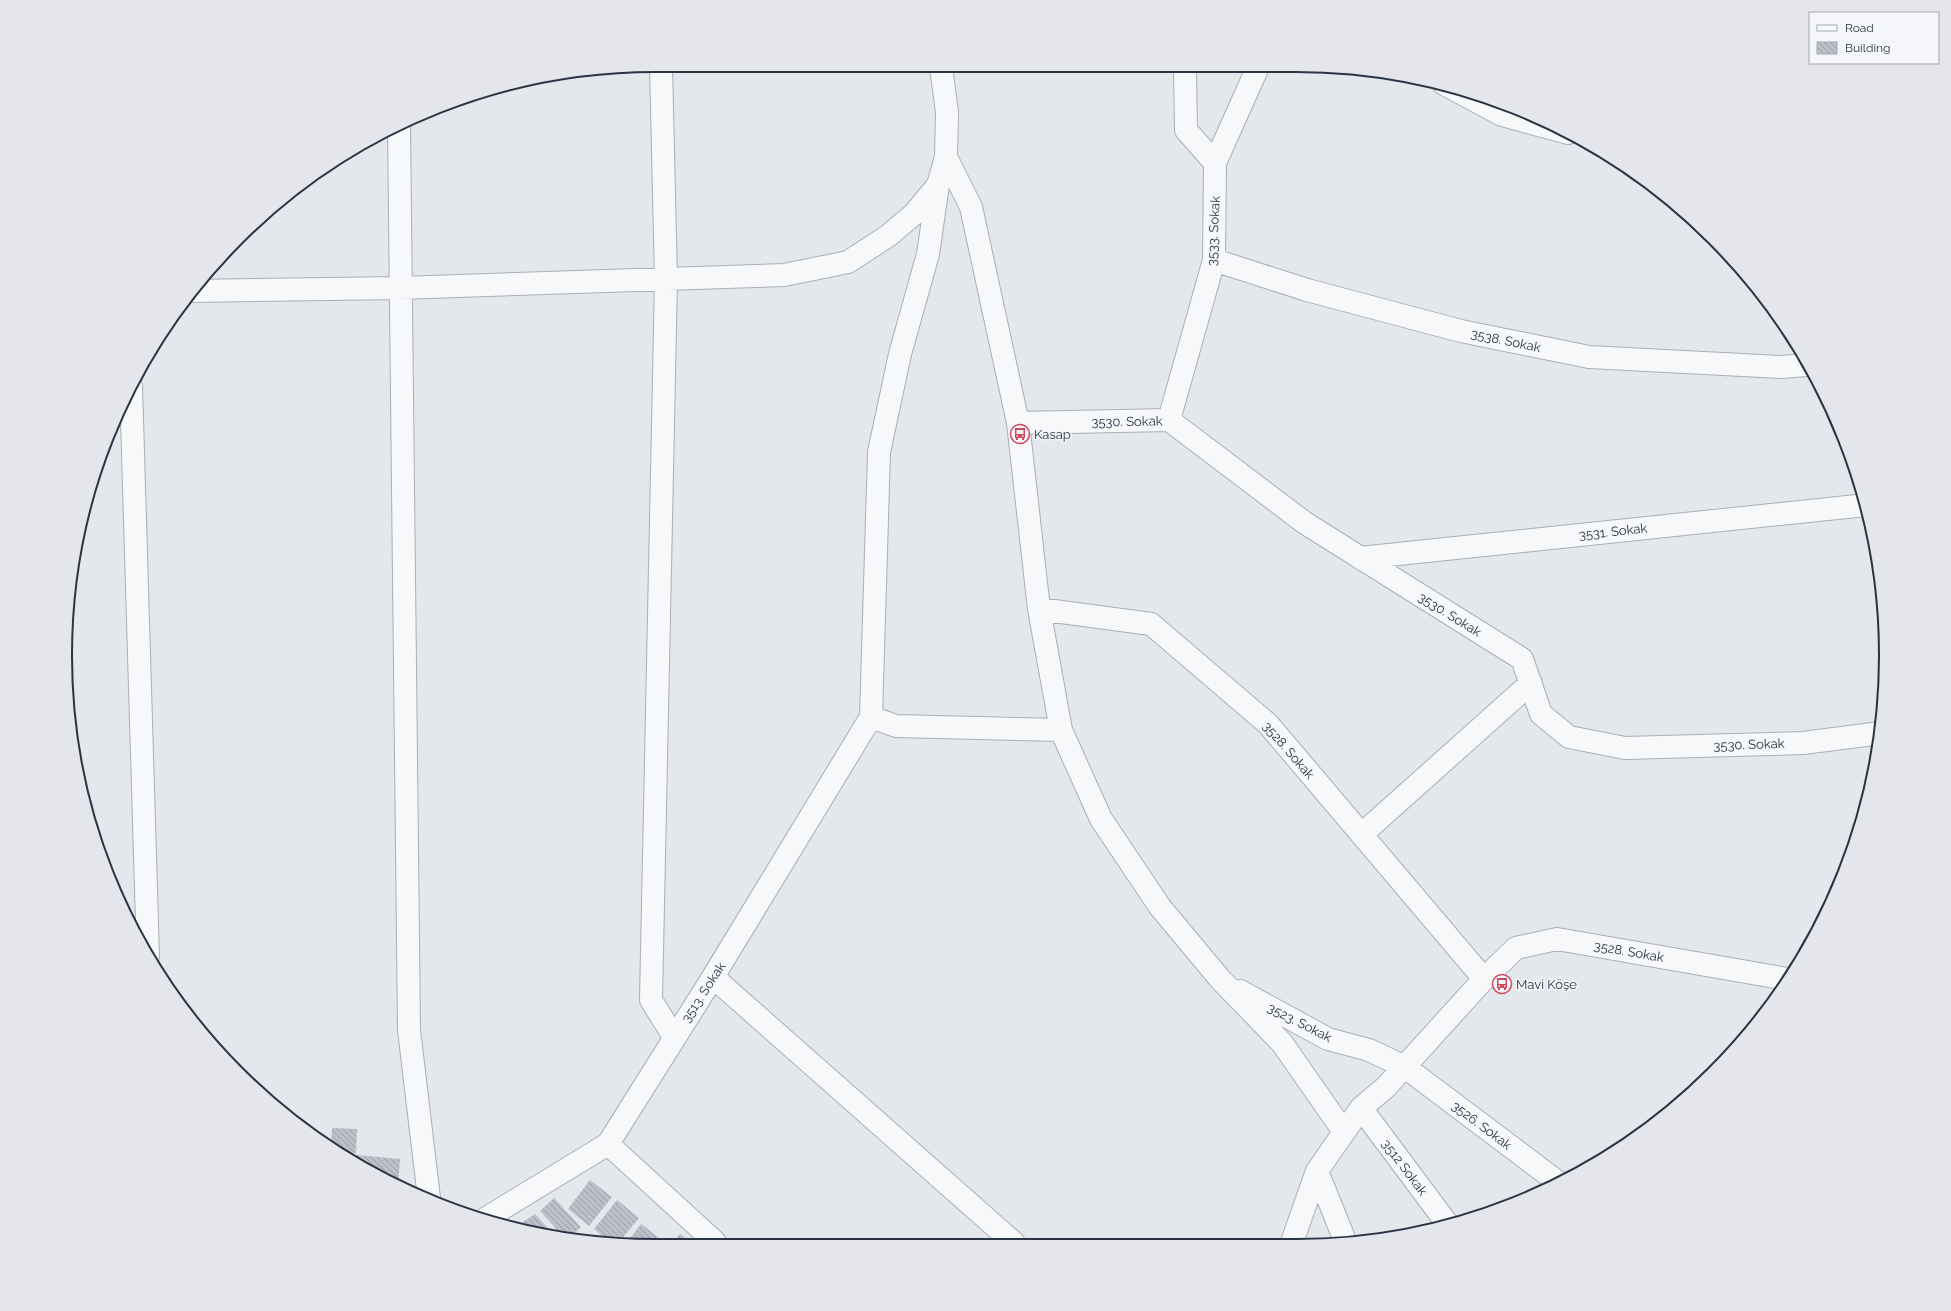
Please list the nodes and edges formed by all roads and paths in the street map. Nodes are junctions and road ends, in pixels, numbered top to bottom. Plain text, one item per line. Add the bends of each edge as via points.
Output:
1 (661, 72) edge
2 (941, 72) edge
3 (1184, 72) edge
4 (1256, 72) edge
5 (1475, 101) edge
6 (1536, 124) edge
7 (399, 131) edge
8 (946, 157) junction
9 (1215, 163) junction
10 (938, 185) junction
11 (1214, 260) junction
12 (666, 280) junction
13 (400, 288) junction
14 (201, 291) edge
15 (1801, 365) edge
16 (131, 398) edge
17 (1169, 420) junction
18 (1018, 423) junction
19 (1859, 506) edge
20 (1360, 558) junction
21 (1039, 609) junction
22 (1531, 683) junction
23 (871, 717) junction
24 (1061, 730) junction
25 (1874, 734) edge
26 (1362, 834) junction
27 (148, 943) edge
28 (713, 977) junction
29 (1782, 978) edge
30 (1484, 979) junction
31 (1220, 980) junction
32 (674, 1037) junction
33 (1405, 1067) junction
34 (1361, 1108) junction
35 (1344, 1132) junction
36 (608, 1144) junction
37 (1317, 1171) junction
38 (1554, 1179) edge
39 (428, 1193) edge
40 (491, 1215) edge
41 (1444, 1220) edge
42 (1344, 1237) edge
43 (712, 1239) edge
44 (1009, 1239) edge
45 (1293, 1239) edge

1 - 12 street
2 - 8 street via 947,112
3 - 9 street via 1186,130
4 - 9 street, 3533. Sokak
5 - 6 street via 1502,115
7 - 13 street
8 - 10 street
8 - 18 street via 971,207
9 - 11 street, 3533. Sokak
10 - 12 street via 914,214 888,236 848,262 784,275
10 - 23 street via 928,254 900,354 879,452
11 - 15 street, 3538. Sokak via 1307,290 1461,331 1589,357 1781,367
11 - 17 street, 3533. Sokak
12 - 13 street
12 - 32 street via 651,1000
13 - 14 street
13 - 39 street via 409,1030
16 - 27 street
17 - 18 street, 3530. Sokak
17 - 20 street, 3530. Sokak via 1305,523
18 - 21 street
19 - 20 street, 3531. Sokak
20 - 22 street, 3530. Sokak via 1522,659
21 - 24 street
21 - 26 street, 3528. Sokak via 1152,624 1268,724
22 - 25 street, 3530. Sokak via 1541,714 1569,737 1625,748 1803,743
22 - 26 street
23 - 24 street via 896,726
23 - 28 street, 3513. Sokak
24 - 31 street via 1101,819 1160,907
26 - 30 street, 3528. Sokak
28 - 32 street, 3513. Sokak
28 - 44 street
29 - 30 street, 3528. Sokak via 1557,938 1516,948
30 - 33 street, 3528. Sokak
31 - 33 street, 3523. Sokak via 1328,1039 1369,1050
31 - 35 street via 1282,1043
32 - 36 street, 3513. Sokak
33 - 34 street, 3528. Sokak
33 - 38 street, 3526. Sokak
34 - 35 street, 3528. Sokak
34 - 41 street, 3512 Sokak
35 - 37 street, 3528. Sokak
36 - 40 street, 3513. Sokak
36 - 43 street
37 - 42 street
37 - 45 street, 3528. Sokak

